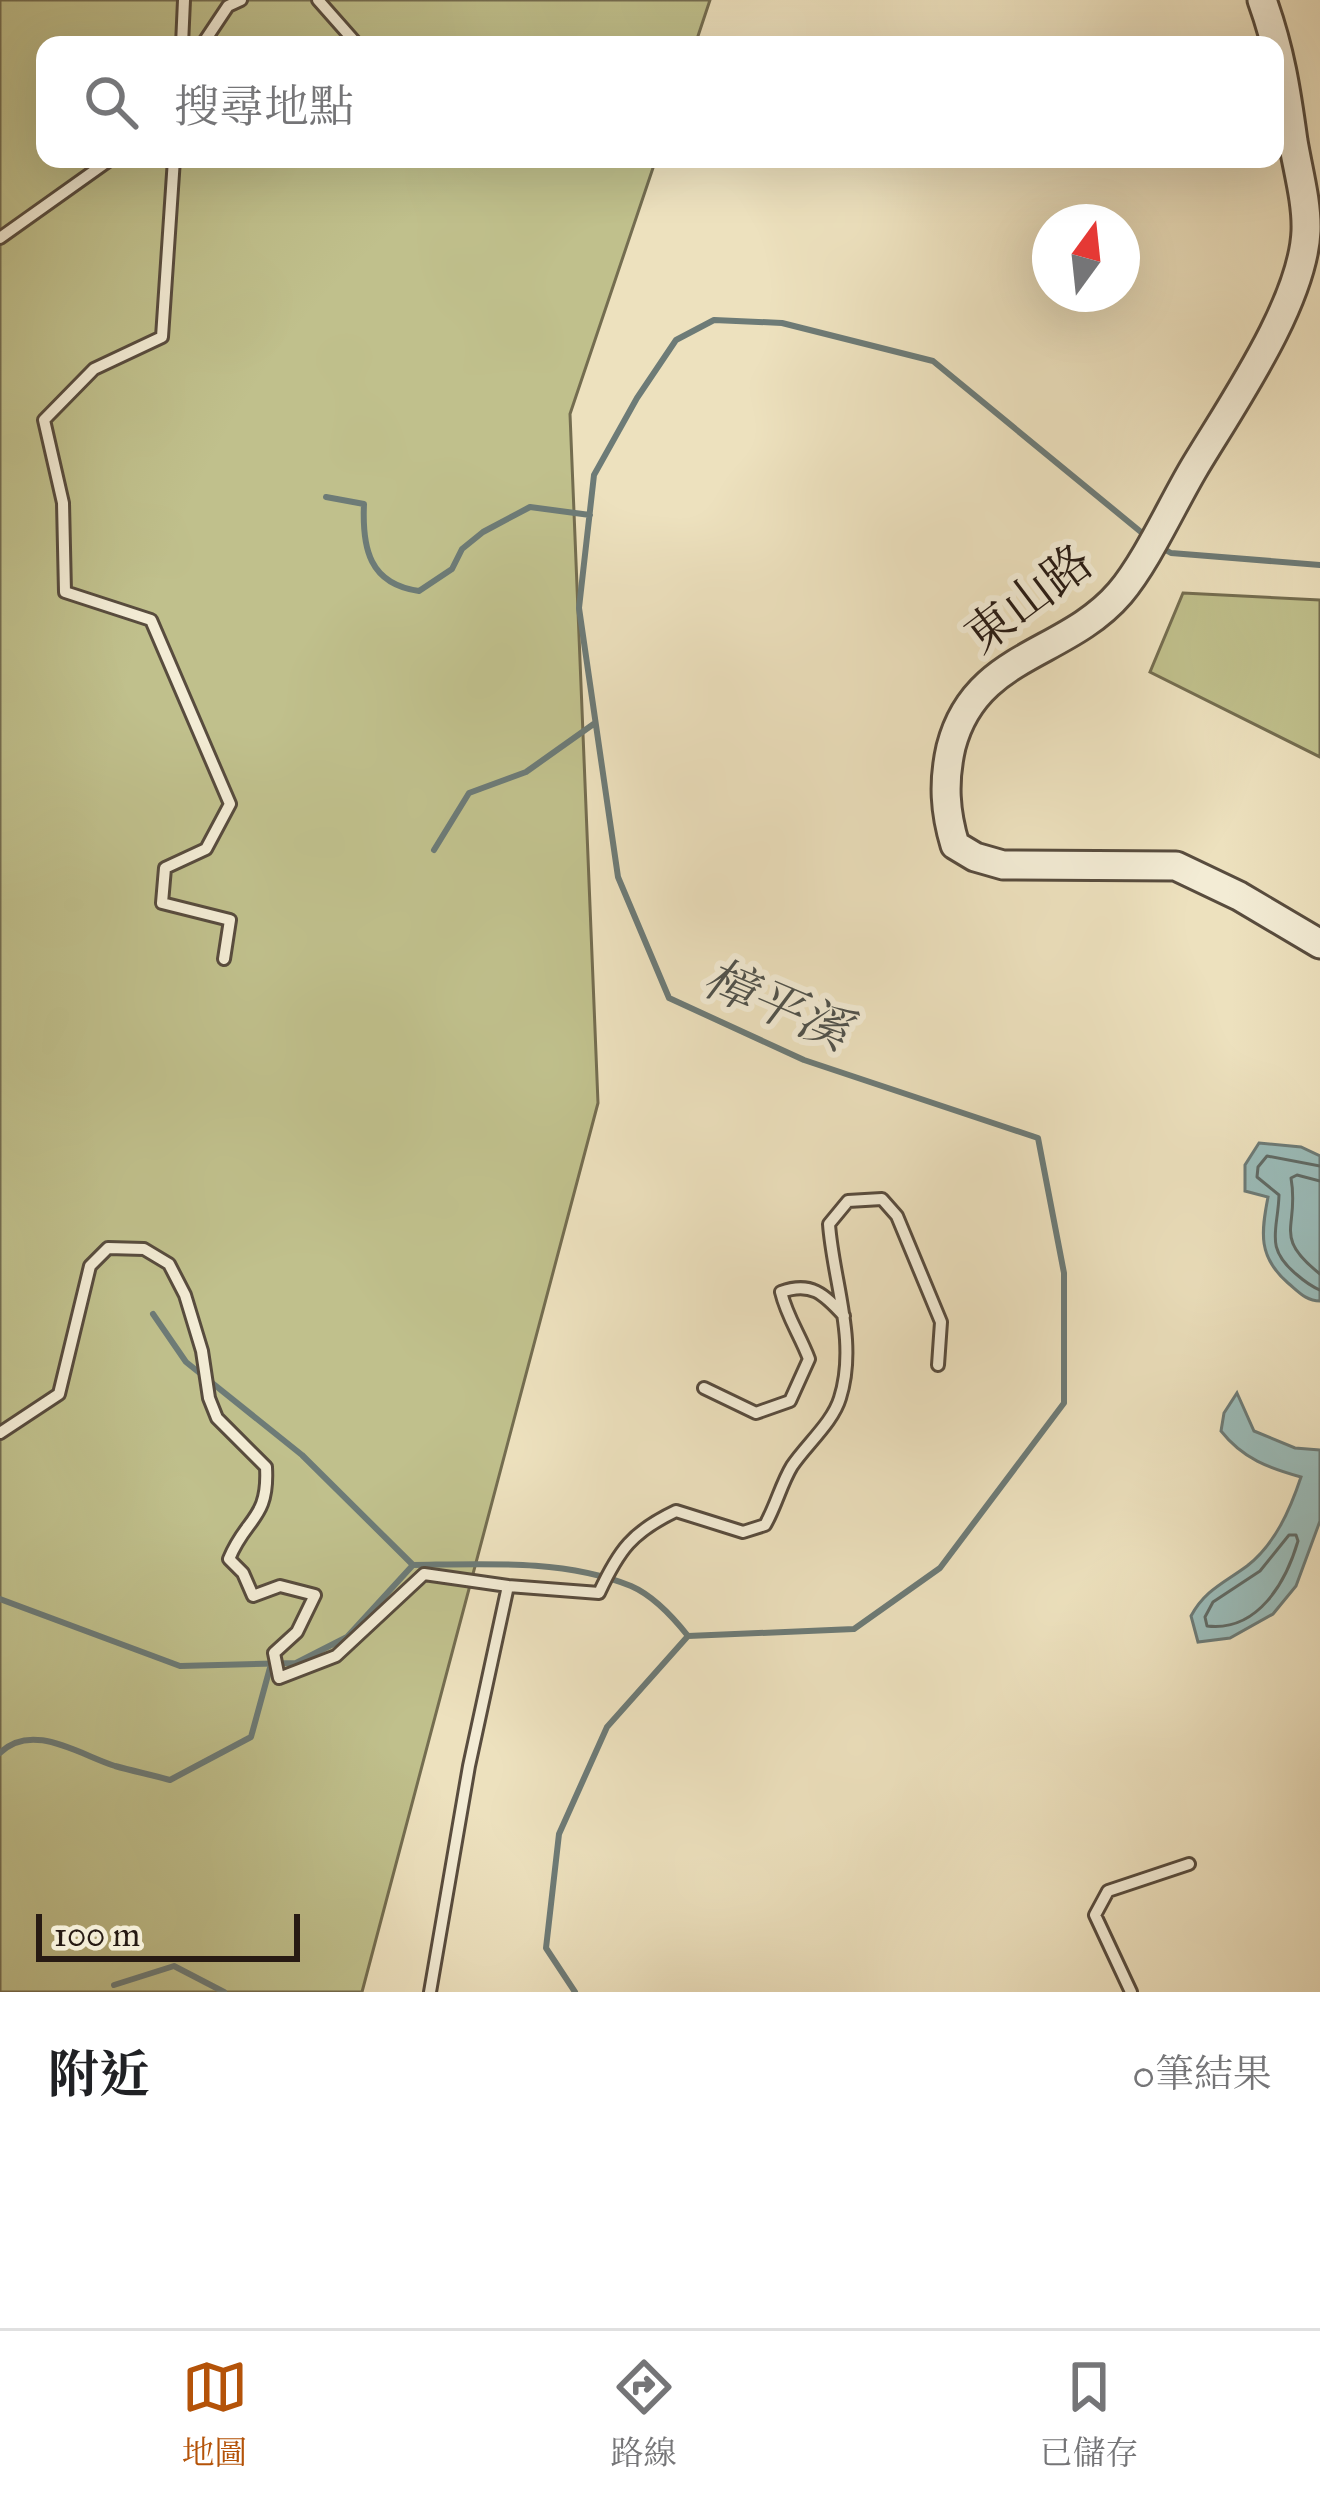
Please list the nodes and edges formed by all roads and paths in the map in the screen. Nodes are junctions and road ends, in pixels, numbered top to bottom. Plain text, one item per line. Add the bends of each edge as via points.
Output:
1 (184, 0) edge
2 (241, 0) edge
3 (318, 0) edge
4 (1262, 0) edge
5 (182, 36) edge
6 (208, 36) edge
7 (349, 36) edge
8 (1275, 36) edge
9 (1284, 68) edge
10 (98, 168) edge
11 (173, 168) edge
12 (1313, 227) edge
13 (0, 238) edge
14 (1320, 944) edge
15 (224, 959) dead end
16 (844, 1316) junction
17 (938, 1365) dead end
18 (704, 1388) dead end
19 (0, 1433) edge
20 (508, 1586) junction
21 (1189, 1864) dead end
22 (430, 1992) edge
23 (1131, 1992) edge

1 - 5 lane
2 - 6 lane via 227,6
3 - 7 lane
4 - 8 street, 東山路
9 - 12 street, 東山路
10 - 13 lane
11 - 15 lane via 162,338 94,369 44,420 63,503 65,592 151,620 230,805 206,849 165,868 162,903 230,920
12 - 14 street, 東山路 via 1261,358 1123,590 994,675 970,700 944,797 955,845 975,857 1003,865 1175,866
16 - 17 lane via 830,1224 848,1201 882,1199 897,1216 941,1322
16 - 18 lane via 820,1291 781,1292 809,1359 790,1402 756,1413
16 - 20 lane via 840,1402 789,1472 765,1525 743,1532 676,1511 621,1548 599,1593
19 - 20 lane via 59,1394 90,1265 108,1248 144,1249 169,1264 184,1295 217,1418 266,1467 267,1496 229,1559 253,1596 280,1586 315,1595 297,1632 274,1653 279,1678 336,1657 424,1574
20 - 22 lane
21 - 23 lane via 1108,1892 1095,1915

